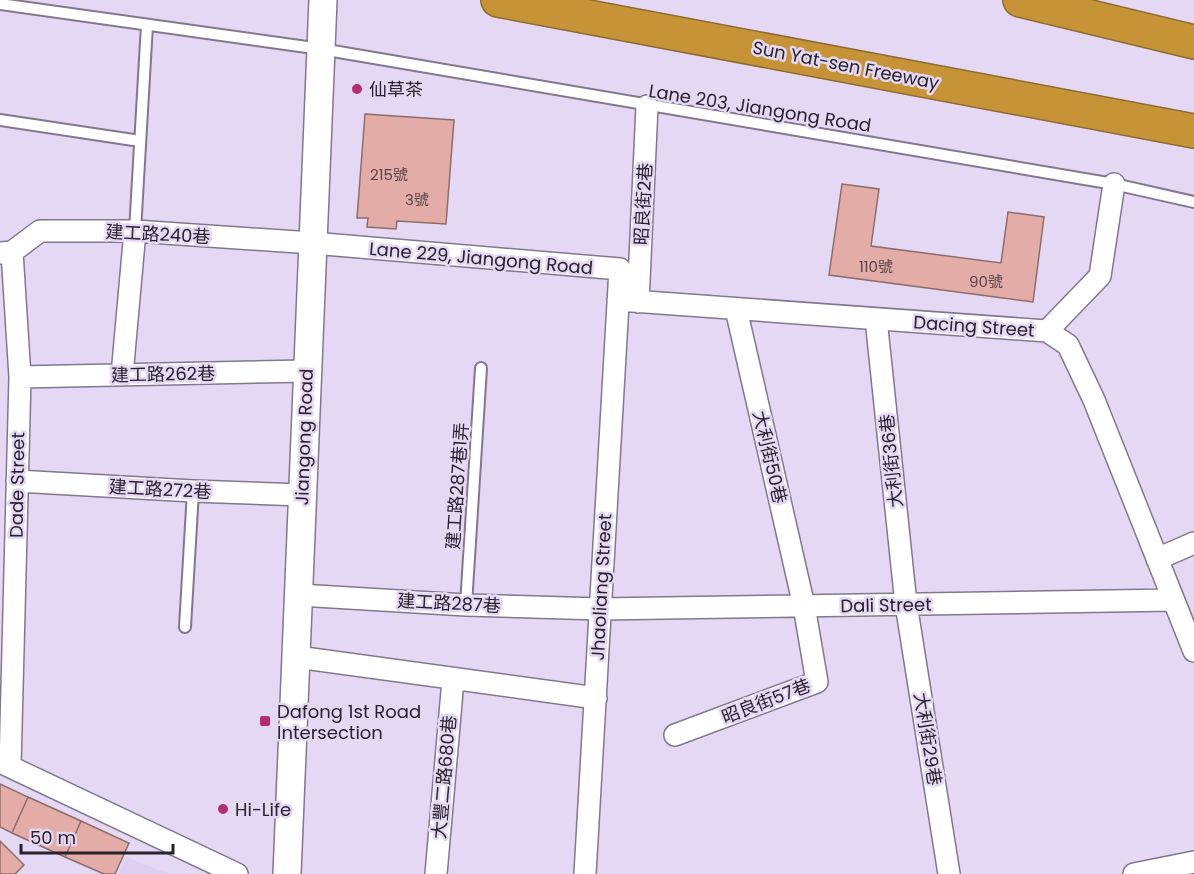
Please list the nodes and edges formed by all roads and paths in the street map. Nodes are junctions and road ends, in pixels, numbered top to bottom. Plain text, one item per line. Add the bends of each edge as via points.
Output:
1 (323, 0) edge
2 (498, 0) edge
3 (1020, 0) edge
4 (0, 4) edge
5 (147, 25) junction
6 (1194, 42) edge
7 (321, 49) junction
8 (647, 106) junction
9 (0, 120) edge
10 (1194, 131) edge
11 (140, 141) junction
12 (1114, 184) junction
13 (1194, 202) edge
14 (135, 231) junction
15 (312, 243) junction
16 (6, 253) edge
17 (628, 301) junction
18 (736, 309) junction
19 (876, 319) junction
20 (1047, 331) junction
21 (481, 368) dead end
22 (306, 371) junction
23 (122, 375) junction
24 (20, 377) junction
25 (17, 481) junction
26 (193, 491) junction
27 (302, 495) junction
28 (1194, 543) edge
29 (1157, 558) junction
30 (299, 595) junction
31 (1173, 600) junction
32 (906, 604) junction
33 (466, 605) junction
34 (804, 606) junction
35 (600, 609) junction
36 (185, 627) dead end
37 (1194, 651) edge
38 (297, 657) junction
39 (453, 680) junction
40 (596, 698) junction
41 (675, 735) dead end
42 (5, 764) edge
43 (1194, 862) edge
44 (237, 874) edge
45 (287, 874) edge
46 (436, 874) edge
47 (585, 874) edge
48 (949, 874) edge
49 (1134, 874) edge

1 - 7 street, Jiangong Road
2 - 10 highway, Sun Yat-sen Freeway
3 - 6 highway
4 - 5 lane, Lane 203, Jiangong Road
5 - 7 lane, Lane 203, Jiangong Road
5 - 11 lane
7 - 8 lane, Lane 203, Jiangong Road
7 - 15 street, Jiangong Road
8 - 12 lane, Lane 203, Jiangong Road
8 - 17 street, 昭良街2巷
9 - 11 lane
11 - 14 lane
12 - 13 lane, Lane 203, Jiangong Road
12 - 20 street via 1100,276
14 - 15 street, 建工路240巷
14 - 16 street, 建工路240巷 via 40,231
14 - 23 street
15 - 17 street, Lane 229, Jiangong Road via 620,269
15 - 22 street, Jiangong Road
16 - 24 street, Dade Street
17 - 18 street, Dacing Street
17 - 35 street, Jhaoliang Street
18 - 19 street, Dacing Street
18 - 34 street, 大利街50巷
19 - 20 street, Dacing Street
19 - 32 street, 大利街36巷
20 - 29 street, Dacing Street via 1068,345
21 - 33 lane, 建工路287巷1弄
22 - 23 street, 建工路262巷
22 - 27 street, Jiangong Road
23 - 24 street, 建工路262巷
24 - 25 street, Dade Street
25 - 26 street, 建工路272巷
25 - 42 street, Dade Street
26 - 27 street, 建工路272巷
26 - 36 lane
27 - 30 street, Jiangong Road
28 - 29 street
29 - 31 street, Dacing Street
30 - 33 street, 建工路287巷
30 - 38 street, Jiangong Road
31 - 32 street, Dali Street
31 - 37 street, Dacing Street
32 - 34 street, Dali Street
32 - 48 street, 大利街29巷
33 - 35 street, 建工路287巷
34 - 35 street, Dali Street
34 - 41 street, 昭良街57巷 via 818,682
35 - 40 street, Jhaoliang Street
38 - 39 street
38 - 45 street, Jiangong Road
39 - 40 street
39 - 46 street, 大豐二路680巷
40 - 47 street, Jhaoliang Street
42 - 44 street
43 - 49 street

